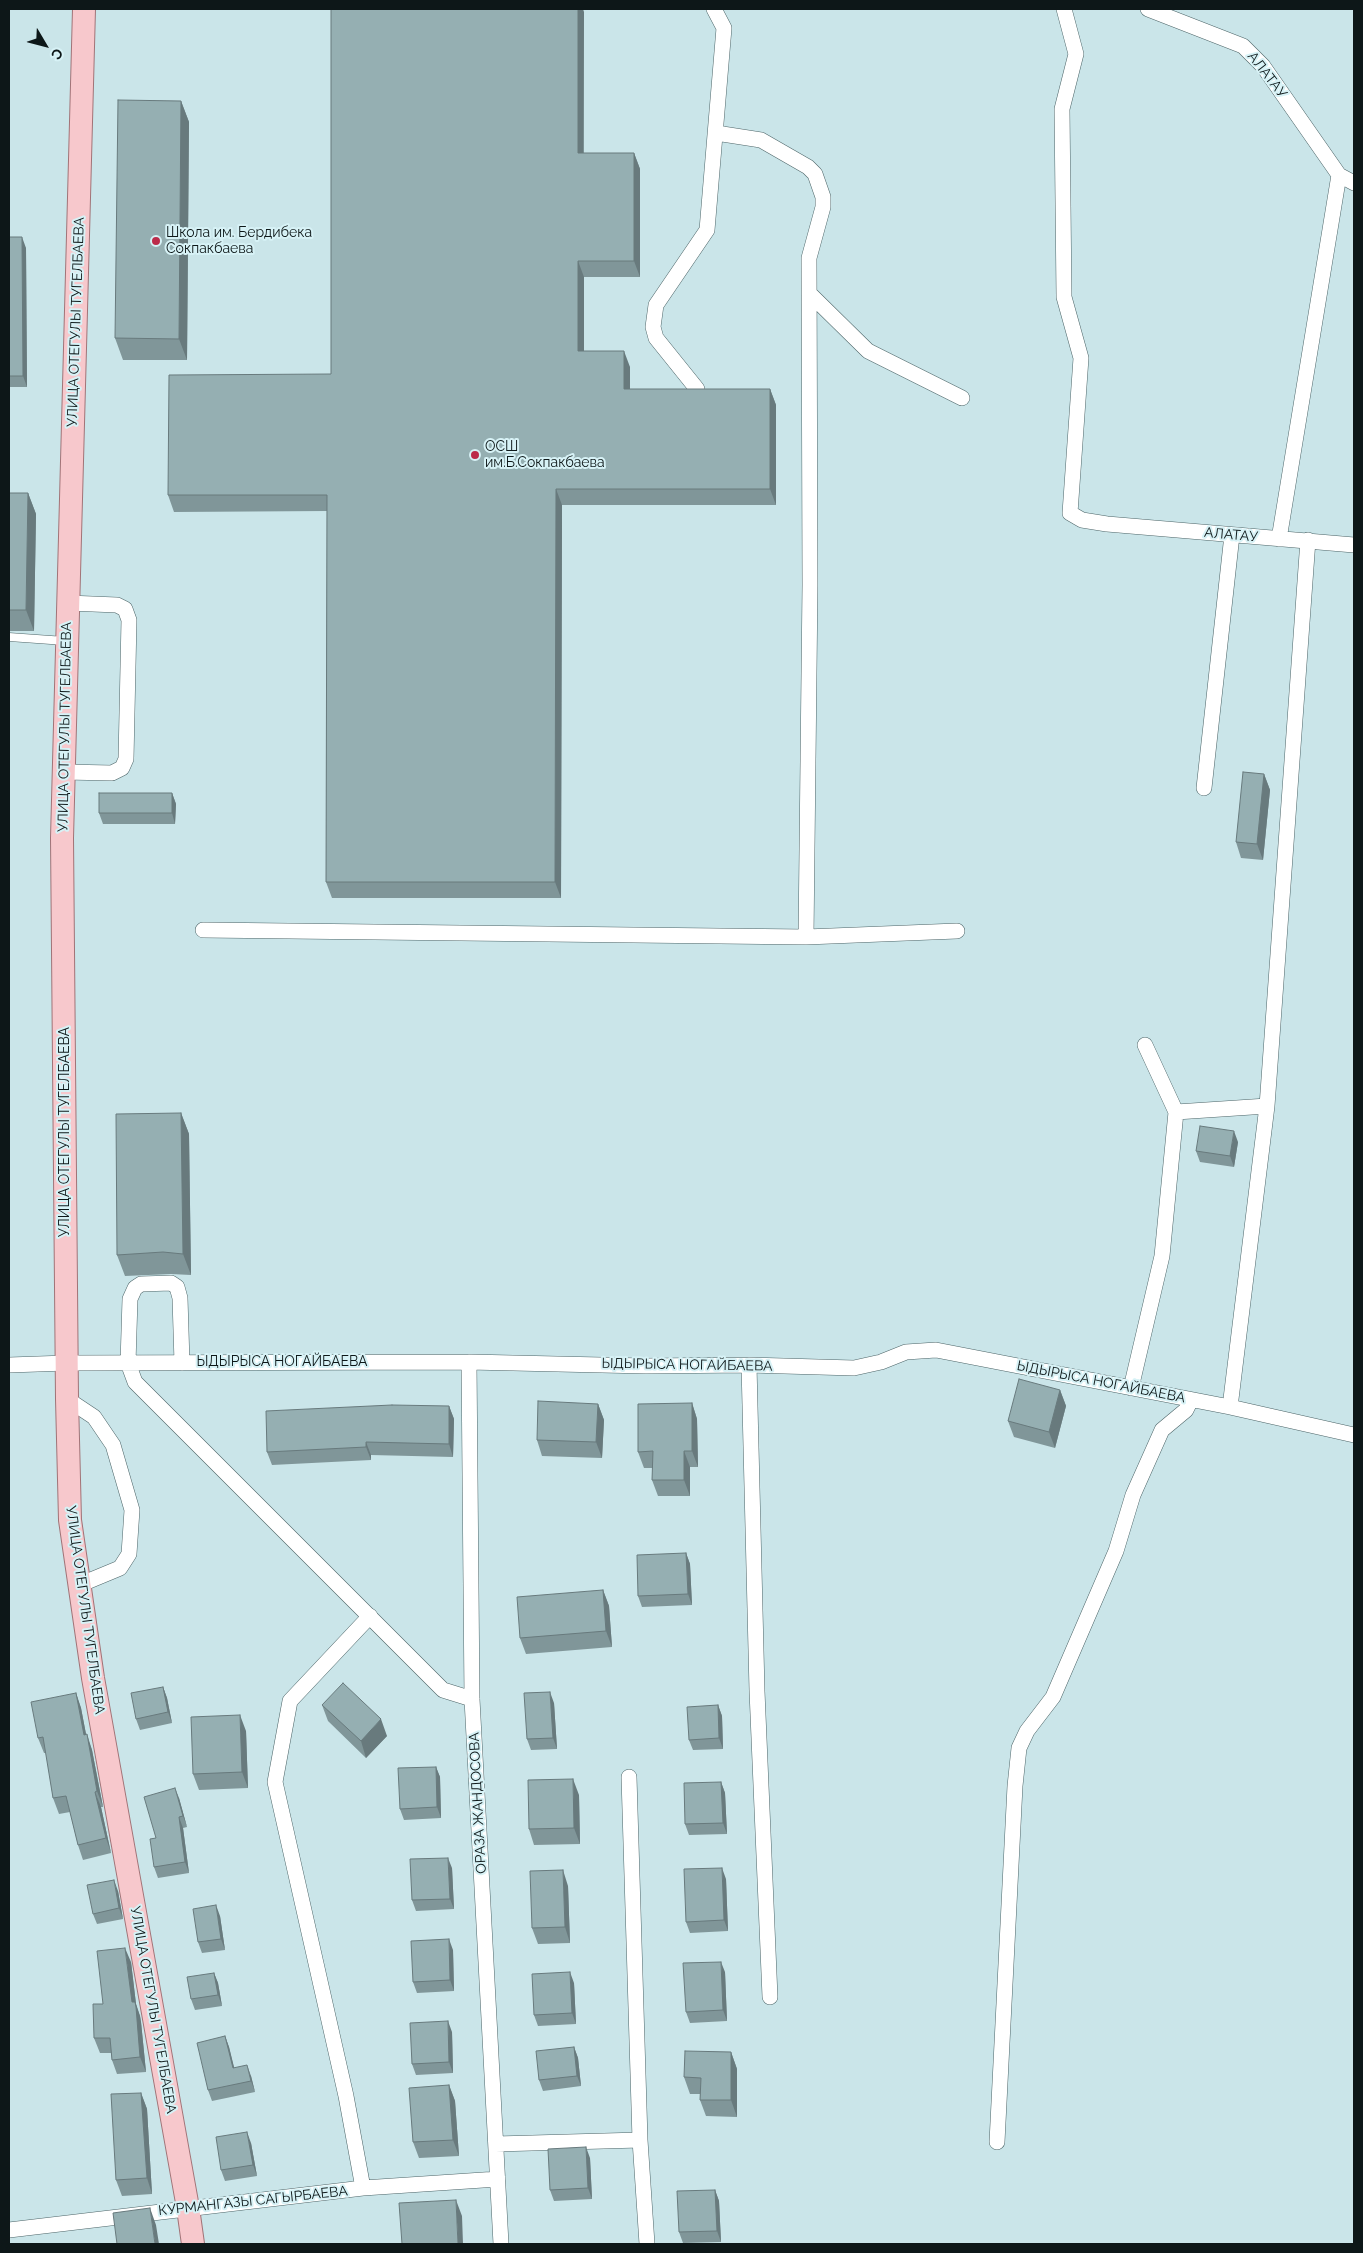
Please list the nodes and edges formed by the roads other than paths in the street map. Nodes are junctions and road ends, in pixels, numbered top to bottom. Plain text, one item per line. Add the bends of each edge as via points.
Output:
1 (84, 9) edge
2 (714, 9) edge
3 (1064, 9) edge
4 (1148, 9) edge
5 (716, 133) junction
6 (1339, 175) junction
7 (1354, 183) edge
8 (810, 294) junction
9 (697, 389) edge
10 (962, 398) dead end
11 (1232, 535) junction
12 (1279, 540) junction
13 (1308, 540) junction
14 (1354, 545) edge
15 (68, 603) junction
16 (9, 637) edge
17 (67, 641) junction
18 (64, 772) junction
19 (1204, 788) dead end
20 (203, 930) dead end
21 (957, 931) dead end
22 (806, 936) junction
23 (1145, 1045) dead end
24 (1267, 1106) junction
25 (1176, 1112) junction
26 (469, 1362) junction
27 (67, 1363) junction
28 (128, 1363) junction
29 (182, 1363) junction
30 (9, 1365) edge
31 (750, 1365) junction
32 (1131, 1388) junction
33 (67, 1399) junction
34 (1191, 1400) junction
35 (1230, 1407) junction
36 (1354, 1435) edge
37 (79, 1585) junction
38 (370, 1616) junction
39 (472, 1699) junction
40 (629, 1777) dead end
41 (770, 1997) dead end
42 (640, 2140) junction
43 (997, 2142) dead end
44 (496, 2144) junction
45 (498, 2179) junction
46 (363, 2188) junction
47 (188, 2208) junction
48 (9, 2230) edge
49 (193, 2244) edge
50 (500, 2244) edge
51 (647, 2244) edge

1 - 15 main road, УЛИЦА ОТЕГУЛЫ ТУГЕЛБАЕВА
2 - 5 street via 724,28
3 - 11 street, АЛАТАУ via 1076,54 1062,109 1064,297 1081,358 1070,513 1082,520 1107,524
4 - 6 street, АЛАТАУ via 1243,46 1263,66
5 - 8 street via 762,140 815,174 823,202 809,258
5 - 9 street via 707,230 656,304 654,312 656,338
6 - 7 street, АЛАТАУ
6 - 12 street
8 - 10 street via 868,352
8 - 22 street
11 - 12 street, АЛАТАУ
11 - 19 street
12 - 13 street, АЛАТАУ
13 - 14 street, АЛАТАУ
13 - 24 street
15 - 17 main road, УЛИЦА ОТЕГУЛЫ ТУГЕЛБАЕВА
15 - 18 street via 117,605 125,610 129,620 126,759 122,768 112,773
16 - 17 lane
17 - 18 main road, УЛИЦА ОТЕГУЛЫ ТУГЕЛБАЕВА
18 - 27 main road, УЛИЦА ОТЕГУЛЫ ТУГЕЛБАЕВА
20 - 22 street
21 - 22 street
23 - 25 street
24 - 25 street
24 - 35 street
25 - 32 street via 1162,1256
26 - 29 street, ЫДЫРЫСА НОГАЙБАЕВА
26 - 31 street, ЫДЫРЫСА НОГАЙБАЕВА
26 - 39 street, ОРАЗА ЖАНДОСОВА
27 - 28 street, ЫДЫРЫСА НОГАЙБАЕВА
27 - 30 street, ЫДЫРЫСА НОГАЙБАЕВА
27 - 33 main road, УЛИЦА ОТЕГУЛЫ ТУГЕЛБАЕВА
28 - 29 street, ЫДЫРЫСА НОГАЙБАЕВА
28 - 29 street via 130,1298 135,1288 141,1284 170,1283 176,1287 180,1298
28 - 38 street via 135,1382
31 - 32 street, ЫДЫРЫСА НОГАЙБАЕВА via 854,1368 906,1352 936,1350
31 - 41 street via 757,1691
32 - 34 street, ЫДЫРЫСА НОГАЙБАЕВА
33 - 37 main road, УЛИЦА ОТЕГУЛЫ ТУГЕЛБАЕВА via 70,1520
33 - 37 street via 94,1418 113,1446 132,1510 129,1554 120,1568
34 - 35 street, ЫДЫРЫСА НОГАЙБАЕВА
34 - 43 street via 1186,1410 1162,1430 1133,1495 1116,1551 1053,1697 1027,1731 1019,1748
35 - 36 street, ЫДЫРЫСА НОГАЙБАЕВА
37 - 47 main road, УЛИЦА ОТЕГУЛЫ ТУГЕЛБАЕВА
38 - 39 street via 443,1690
38 - 46 street via 290,1701 275,1782 346,2096
39 - 44 street, ОРАЗА ЖАНДОСОВА
40 - 42 street
42 - 44 street
42 - 51 street
44 - 45 street, ОРАЗА ЖАНДОСОВА
45 - 46 street, КУРМАНГАЗЫ САГЫРБАЕВА
45 - 50 street, ОРАЗА ЖАНДОСОВА
46 - 47 street, КУРМАНГАЗЫ САГЫРБАЕВА
47 - 48 street, КУРМАНГАЗЫ САГЫРБАЕВА
47 - 49 main road, УЛИЦА ОТЕГУЛЫ ТУГЕЛБАЕВА

